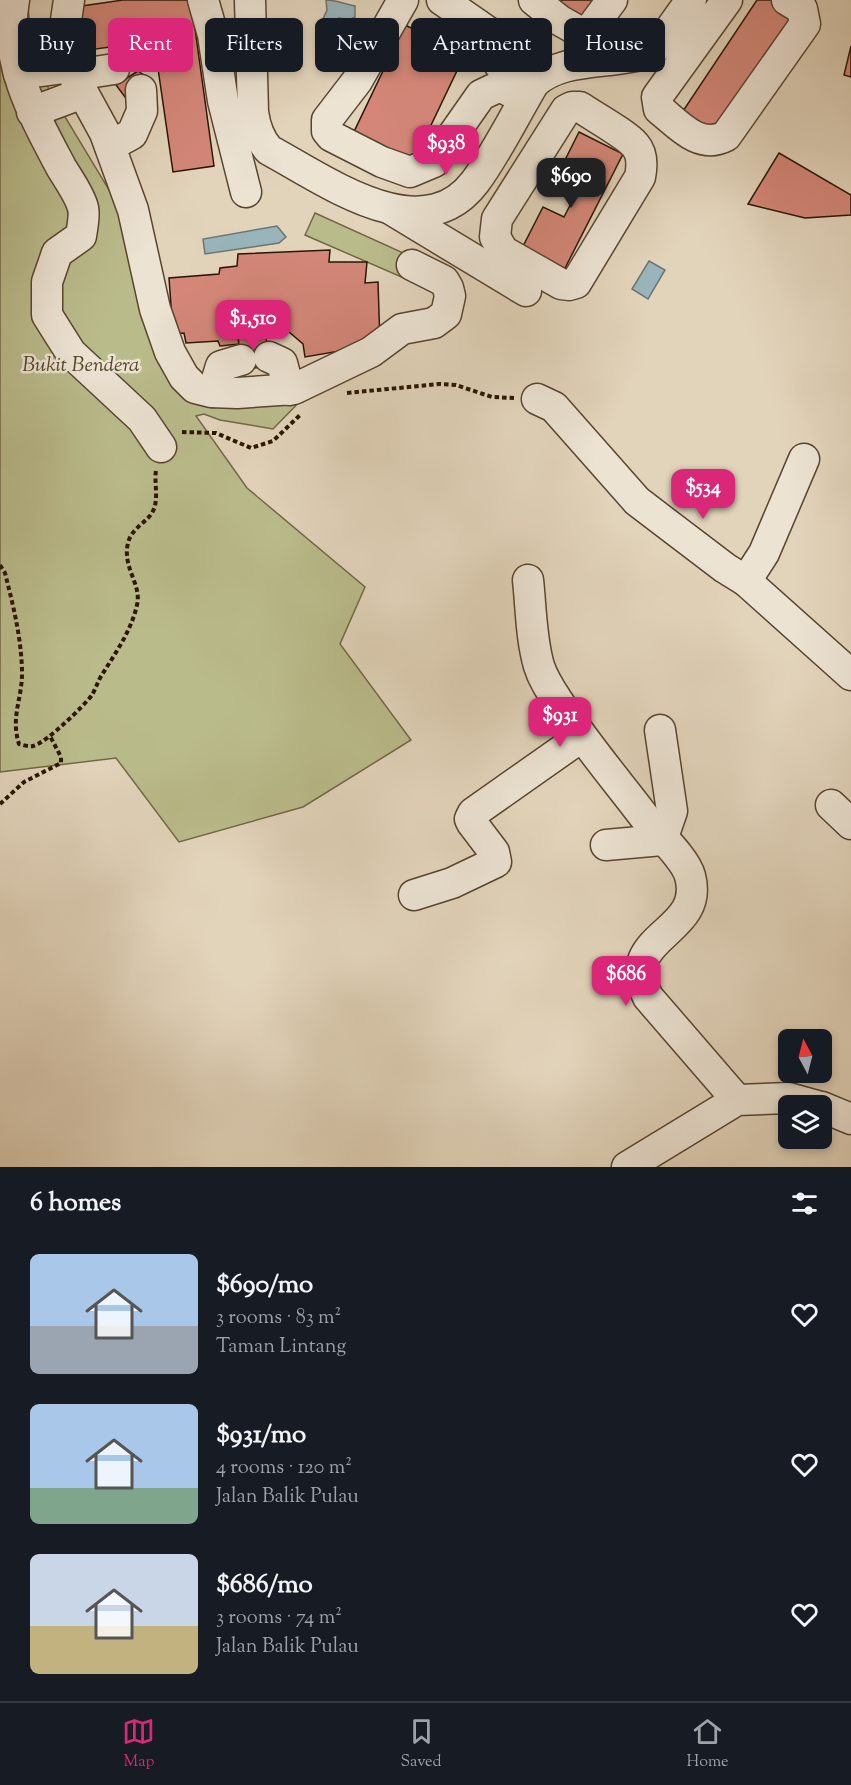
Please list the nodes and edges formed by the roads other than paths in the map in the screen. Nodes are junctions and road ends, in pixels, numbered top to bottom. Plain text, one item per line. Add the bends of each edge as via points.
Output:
1 (14, 0) edge
2 (69, 0) edge
3 (203, 0) edge
4 (250, 0) edge
5 (404, 0) edge
6 (442, 0) edge
7 (534, 0) edge
8 (612, 0) edge
9 (691, 0) edge
10 (727, 0) edge
11 (788, 0) edge
12 (108, 70) edge
13 (19, 74) junction
14 (77, 78) junction
15 (141, 90) dead end
16 (530, 90) junction
17 (32, 112) junction
18 (110, 146) junction
19 (246, 192) dead end
20 (458, 197) junction
21 (392, 210) junction
22 (500, 216) junction
23 (412, 265) dead end
24 (526, 291) dead end
25 (213, 392) junction
26 (537, 399) road end
27 (297, 400) junction
28 (161, 447) road end
29 (804, 459) dead end
30 (528, 580) dead end
31 (746, 581) junction
32 (851, 675) edge
33 (660, 730) dead end
34 (581, 737) junction
35 (662, 840) junction
36 (606, 845) dead end
37 (414, 896) dead end
38 (778, 1098) edge
39 (737, 1100) junction
40 (832, 1111) edge
41 (851, 1119) edge
42 (627, 1167) edge

1 - 13 street via 13,31
2 - 14 street via 65,27
3 - 19 street via 213,35 222,101
4 - 21 street via 253,112 262,143 370,204
5 - 16 street via 357,81 327,120 331,136 410,172 434,162 481,95 500,86
6 - 16 street via 497,38 499,64
7 - 8 street via 582,33 592,27
9 - 16 street via 659,45 647,53 560,67 545,73
10 - 11 street via 657,97 659,109 698,140 708,142 726,136 805,24 802,9
12 - 14 street
13 - 14 street
13 - 17 street
14 - 17 street
14 - 18 street
15 - 18 street via 142,111 132,134
16 - 20 street via 475,182
17 - 28 street via 83,208 81,236 57,254 46,282 47,315 71,353 142,418
18 - 25 street via 133,210 155,309 170,352 195,388
20 - 21 street via 436,209
20 - 22 street
21 - 24 street
22 - 22 street via 566,110 580,107 635,145 640,156 640,177 576,283 561,284 503,250 495,237
23 - 27 street via 444,281 450,296 446,314 434,323 402,329 372,352 308,384
25 - 27 street
25 - 27 street via 221,366 255,358 282,363
26 - 31 street via 555,407 637,501
29 - 31 street via 764,553
30 - 34 street via 538,664 544,681
31 - 32 street
33 - 35 street via 672,811
34 - 35 street
34 - 37 street via 473,813 470,819 494,852 496,862
35 - 36 street
35 - 39 street via 687,867 691,903 648,950 641,984
38 - 39 street
39 - 42 street
40 - 41 street

